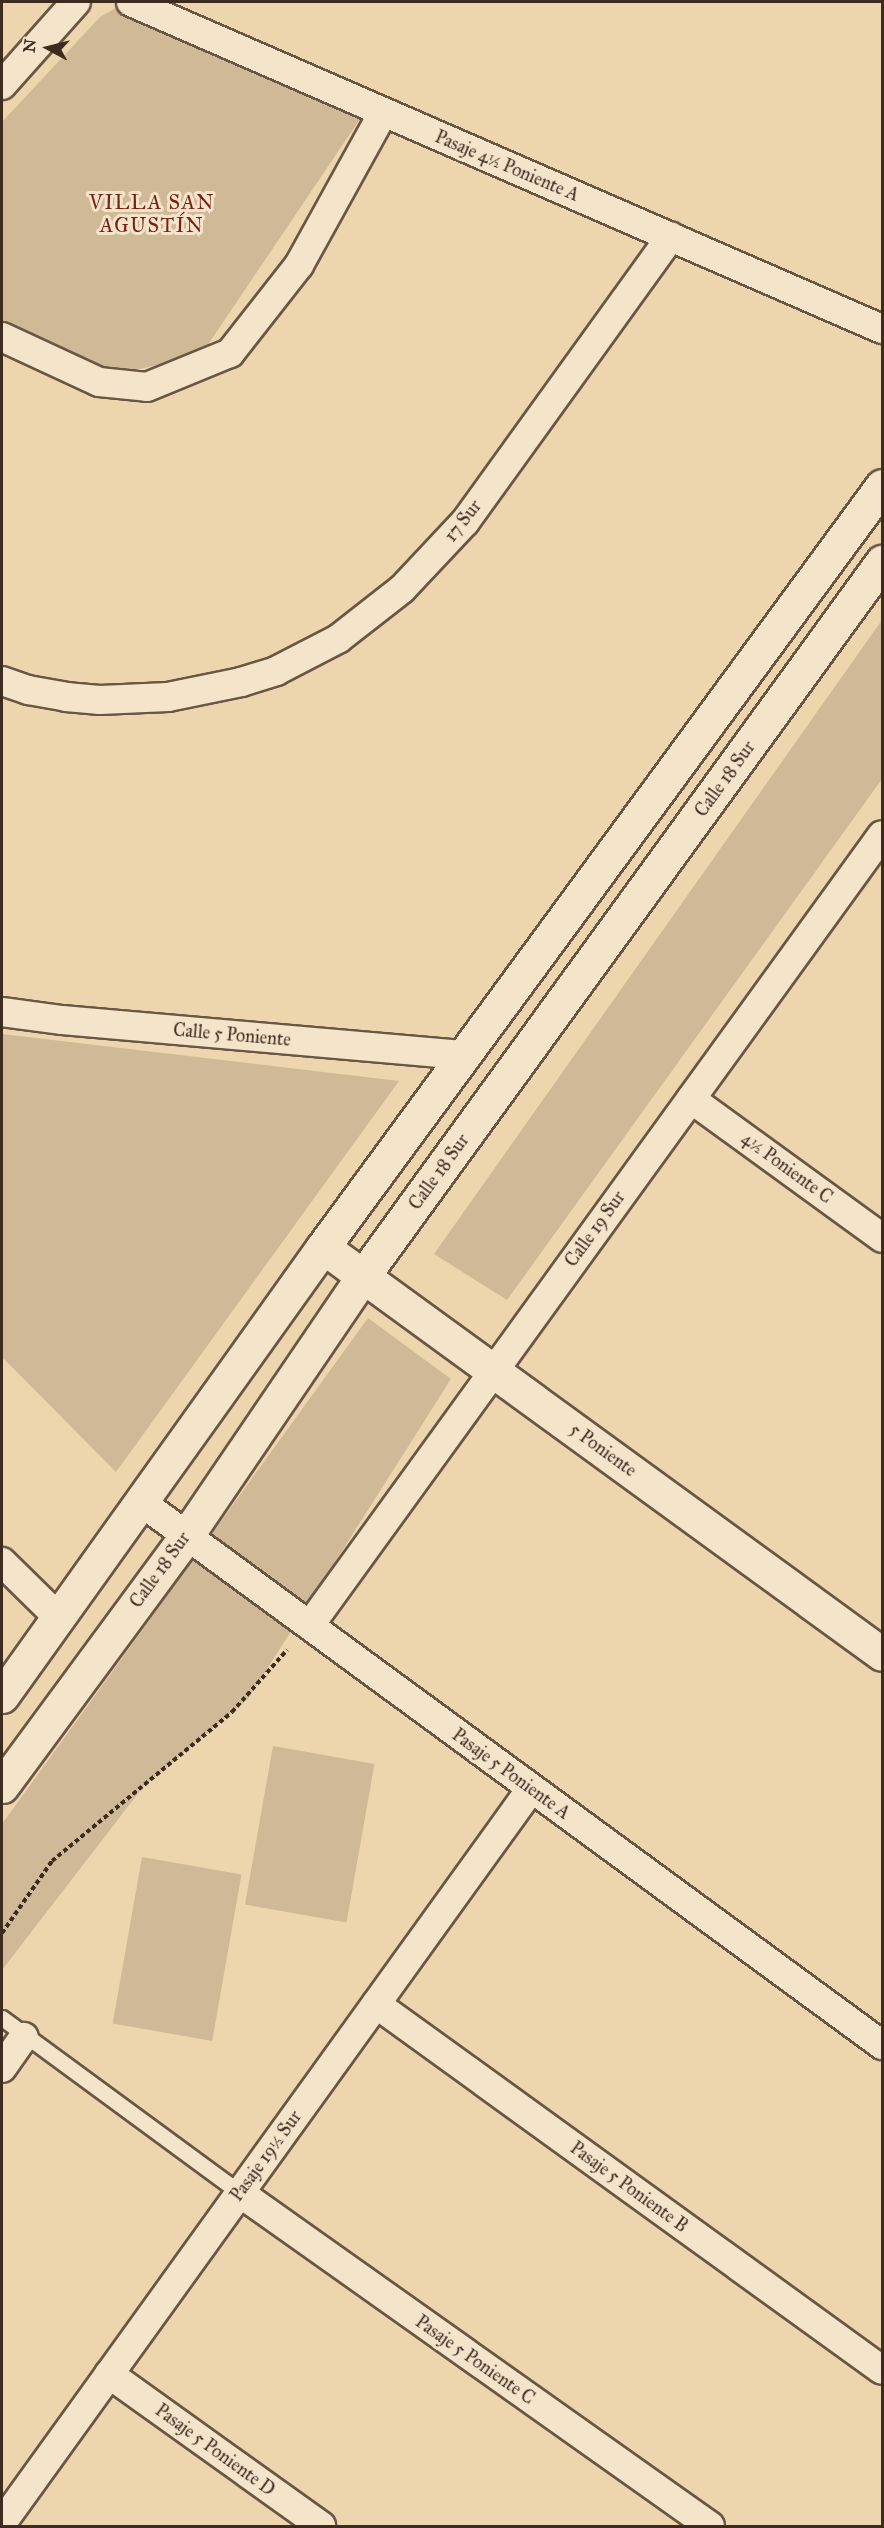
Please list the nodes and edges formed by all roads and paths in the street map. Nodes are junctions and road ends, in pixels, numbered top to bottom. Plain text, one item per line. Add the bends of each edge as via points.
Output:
1 (76, 2) edge
2 (131, 2) edge
3 (2, 85) edge
4 (383, 113) junction
5 (671, 236) junction
6 (882, 329) edge
7 (2, 337) edge
8 (882, 486) edge
9 (882, 562) edge
10 (2, 681) edge
11 (878, 850) edge
12 (2, 1012) edge
13 (462, 1055) junction
14 (691, 1099) junction
15 (882, 1238) edge
16 (323, 1247) junction
17 (363, 1276) junction
18 (493, 1370) junction
19 (141, 1502) junction
20 (187, 1535) junction
21 (2, 1562) edge
22 (58, 1617) junction
23 (310, 1625) junction
24 (882, 1654) edge
25 (2, 1696) edge
26 (2, 1786) edge
27 (531, 1789) junction
28 (2, 1933) edge
29 (376, 2004) junction
30 (2, 2018) edge
31 (24, 2037) junction
32 (882, 2045) edge
33 (2, 2068) edge
34 (240, 2193) junction
35 (882, 2370) edge
36 (109, 2374) junction
37 (2, 2523) edge
38 (321, 2526) edge
39 (710, 2526) edge

1 - 3 street
2 - 4 street, Pasaje 4½ Poniente A
4 - 5 street, Pasaje 4½ Poniente A
4 - 7 street via 299,265 230,352 147,387 99,382
5 - 6 street, Pasaje 4½ Poniente A
5 - 10 street, 17 Sur via 465,522 402,590 338,639 297,661 241,682 168,697 66,697
8 - 13 main road
9 - 17 main road, Calle 18 Sur
11 - 14 street, Calle 19 Sur
12 - 13 street, Calle 5 Poniente
13 - 16 main road
14 - 15 street, 4½ Poniente C
14 - 18 street, Calle 19 Sur
16 - 17 main road, 5 Poniente
16 - 19 main road
17 - 18 main road, 5 Poniente
17 - 20 main road, Calle 18 Sur
18 - 23 street, Calle 19 Sur
18 - 24 main road, 5 Poniente
19 - 20 street, Pasaje 5 Poniente A
19 - 22 main road
20 - 23 street, Pasaje 5 Poniente A
20 - 26 main road, Calle 18 Sur
21 - 22 street
22 - 25 main road
23 - 27 street, Pasaje 5 Poniente A
23 - 28 path via 232,1712 52,1861
27 - 29 street, Pasaje 19½ Sur
27 - 32 street, Pasaje 5 Poniente A
29 - 34 street, Pasaje 19½ Sur
29 - 35 street, Pasaje 5 Poniente B
30 - 31 lane
31 - 33 street
31 - 34 lane
34 - 36 street, Pasaje 19½ Sur
34 - 39 street, Pasaje 5 Poniente C
36 - 37 street, Pasaje 19½ Sur
36 - 38 street, Pasaje 5 Poniente D

